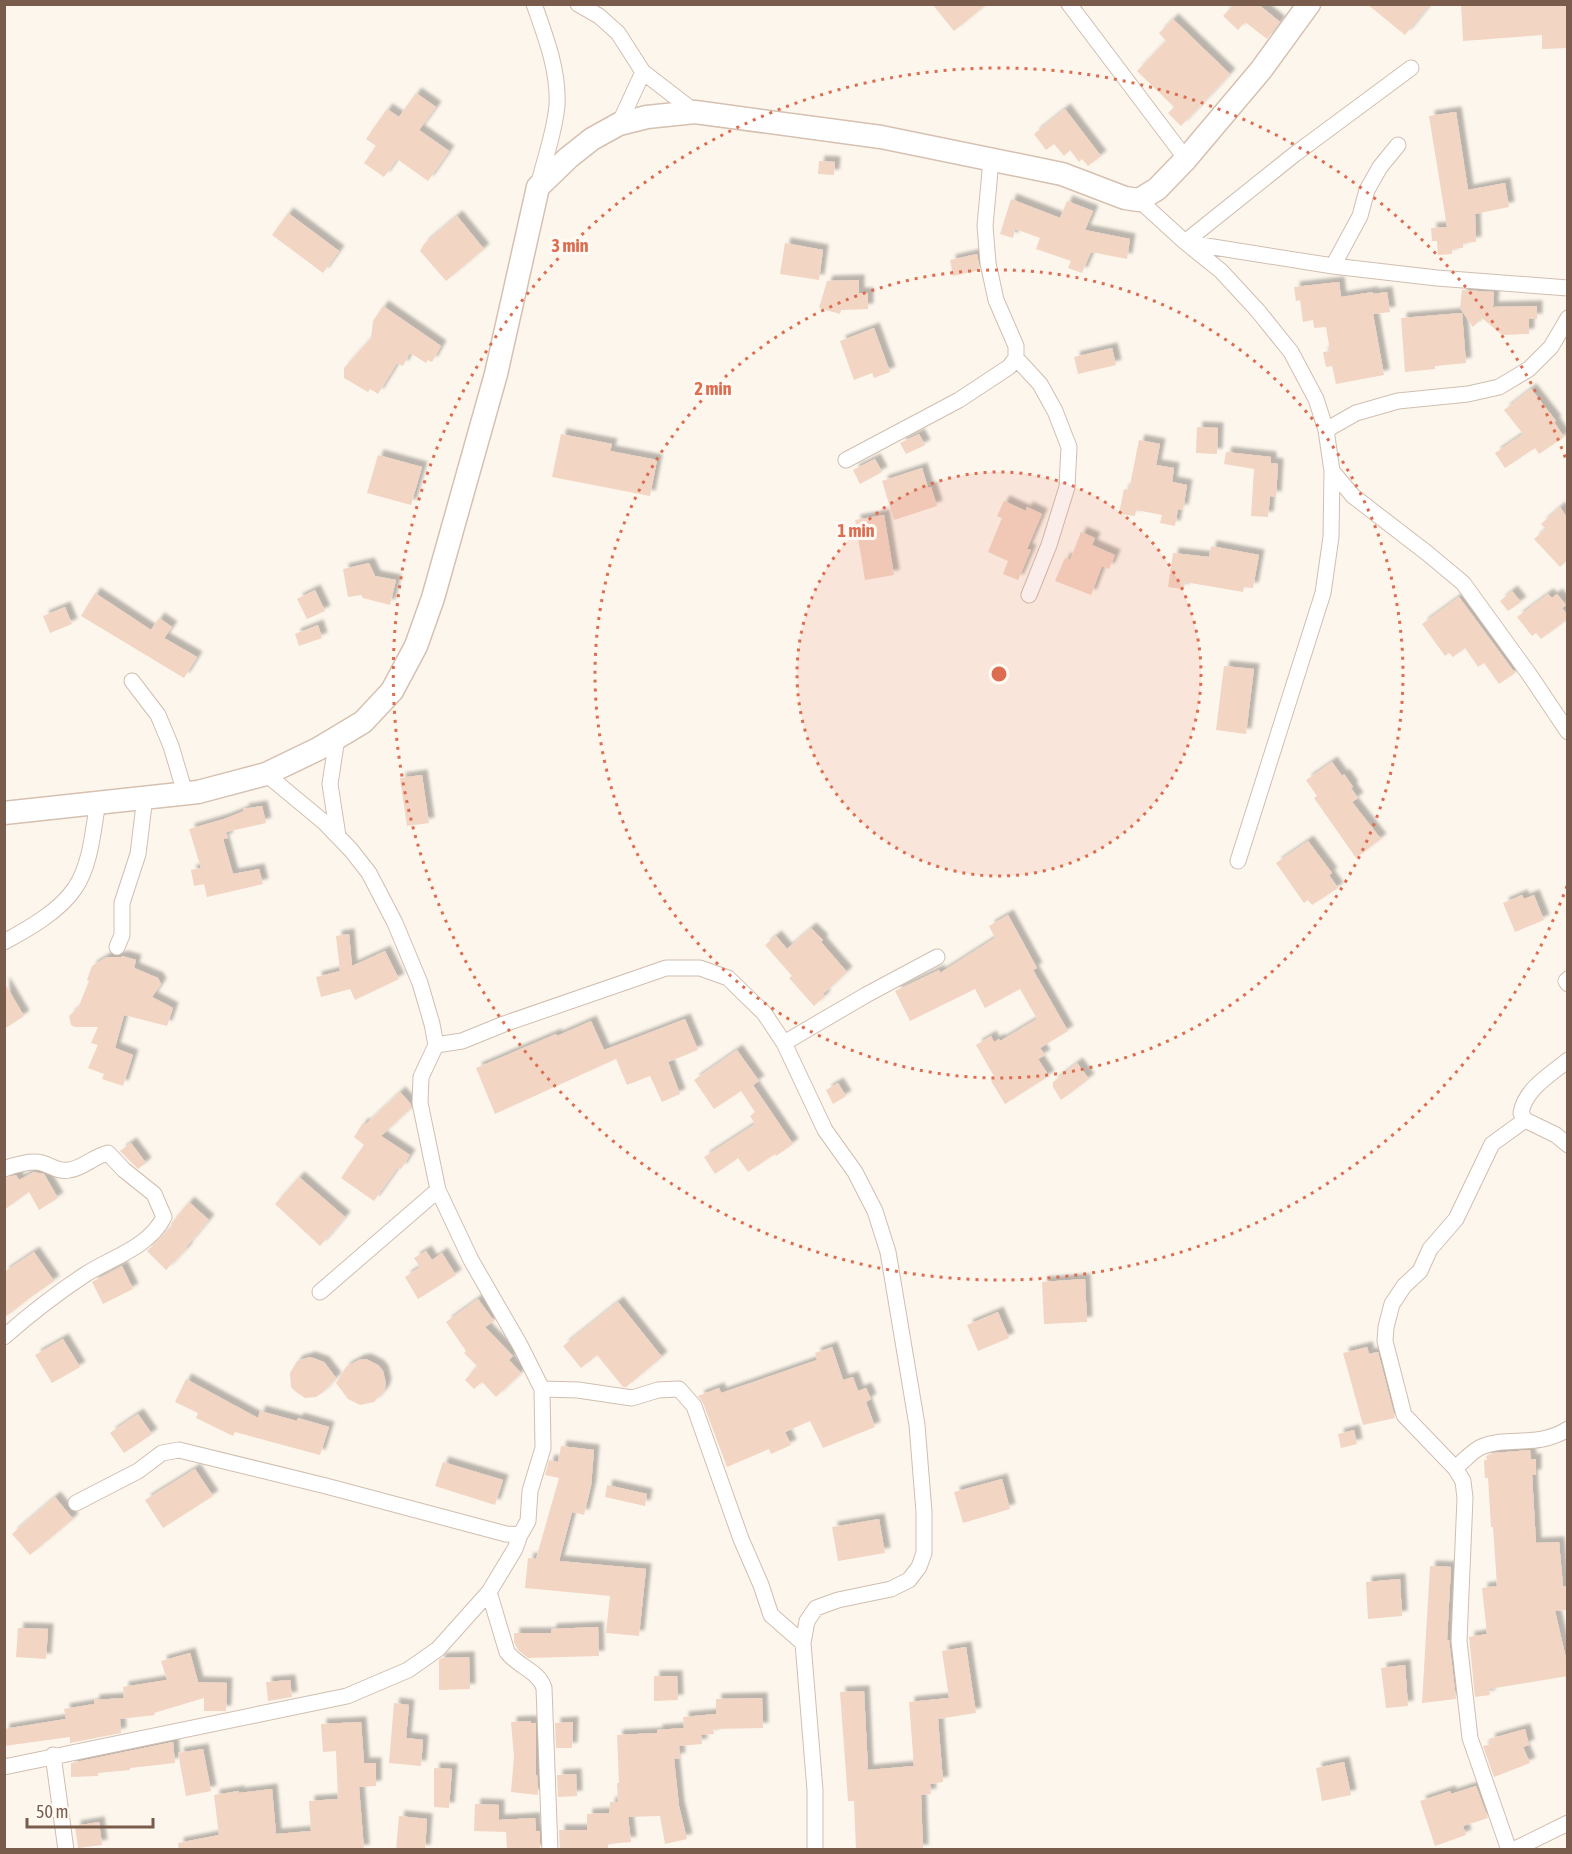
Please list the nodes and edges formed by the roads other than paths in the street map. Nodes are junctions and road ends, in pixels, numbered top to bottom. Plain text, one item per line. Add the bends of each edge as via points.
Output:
1 (534, 4) edge
2 (578, 4) edge
3 (1069, 4) edge
4 (1309, 4) edge
5 (1411, 68) dead end
6 (643, 72) junction
7 (695, 112) junction
8 (619, 124) junction
9 (1398, 145) dead end
10 (1186, 159) junction
11 (991, 160) junction
12 (538, 187) junction
13 (1139, 200) junction
14 (1185, 242) junction
15 (1333, 266) junction
16 (1568, 288) edge
17 (1568, 318) edge
18 (1016, 358) junction
19 (1326, 429) junction
20 (846, 460) dead end
21 (1332, 471) junction
22 (1029, 595) dead end
23 (132, 681) dead end
24 (1568, 732) edge
25 (337, 738) junction
26 (266, 774) junction
27 (185, 793) junction
28 (145, 797) junction
29 (98, 802) junction
30 (4, 813) edge
31 (338, 836) junction
32 (1238, 861) dead end
33 (4, 942) edge
34 (117, 947) dead end
35 (937, 957) dead end
36 (1568, 979) edge
37 (1568, 984) edge
38 (784, 1043) junction
39 (436, 1045) junction
40 (1568, 1060) edge
41 (1525, 1120) junction
42 (1568, 1145) edge
43 (4, 1169) edge
44 (438, 1190) junction
45 (320, 1292) dead end
46 (4, 1337) edge
47 (542, 1389) junction
48 (1568, 1429) edge
49 (1455, 1468) junction
50 (76, 1503) dead end
51 (520, 1535) junction
52 (489, 1592) junction
53 (803, 1643) junction
54 (53, 1755) junction
55 (4, 1767) edge
56 (1568, 1823) edge
57 (66, 1850) edge
58 (550, 1850) edge
59 (816, 1850) edge
60 (1511, 1850) edge

1 - 12 street via 556,84 557,105
2 - 6 street via 618,33
3 - 10 street
4 - 10 street via 1261,70
5 - 14 street
6 - 7 street
6 - 8 street
7 - 8 street
7 - 11 street via 881,137
8 - 12 street via 592,139
9 - 15 street via 1367,190 1360,216
10 - 13 street via 1157,189
11 - 13 street via 1062,174
11 - 18 street via 985,226 988,262 996,300 1016,346
12 - 25 street via 496,374 416,646 392,691 363,722
13 - 14 street
14 - 15 street
14 - 19 street via 1221,271 1291,352 1316,399
15 - 16 street
17 - 19 street via 1551,347 1529,369 1499,387 1398,401 1356,413
18 - 20 street via 1009,367 959,400
18 - 22 street via 1040,384 1069,447 1067,487
19 - 21 street
21 - 24 street via 1353,496 1463,583
21 - 32 street via 1331,537 1323,593
23 - 27 street via 158,715
25 - 26 street
25 - 31 street via 330,784
26 - 27 street
26 - 31 street
27 - 28 street
28 - 29 street
28 - 34 street via 138,854 122,903 122,935
29 - 30 street
29 - 33 street via 86,863 75,888 55,908
31 - 39 street via 369,873 395,922 420,983
35 - 38 street
36 - 37 street
38 - 39 street via 764,1013 728,978 700,968 666,968 462,1041
38 - 53 street via 825,1130 855,1172 875,1211 888,1252 917,1425 924,1512 924,1553 909,1580 891,1589 816,1608 807,1621
39 - 44 street via 421,1077 420,1103
40 - 41 street via 1523,1103 1521,1113
41 - 42 street
41 - 49 street via 1492,1144 1456,1219 1392,1304 1386,1327 1385,1341 1404,1416
43 - 46 street via 40,1162 56,1170 72,1170 108,1153 154,1194 164,1217 158,1229 132,1249 87,1273
44 - 45 street
44 - 47 street via 471,1260
47 - 51 street via 543,1448 530,1491 528,1521
47 - 53 street via 632,1398 679,1389 694,1406 771,1615
48 - 49 street via 1544,1440 1480,1448
49 - 60 street via 1463,1481 1465,1498 1459,1641 1470,1738
50 - 51 street via 138,1471 162,1453 179,1450
51 - 52 street
52 - 54 street via 438,1649 408,1671 347,1696
52 - 58 street via 507,1652 537,1676 544,1688
53 - 59 street
54 - 55 street
54 - 57 street
56 - 60 street

